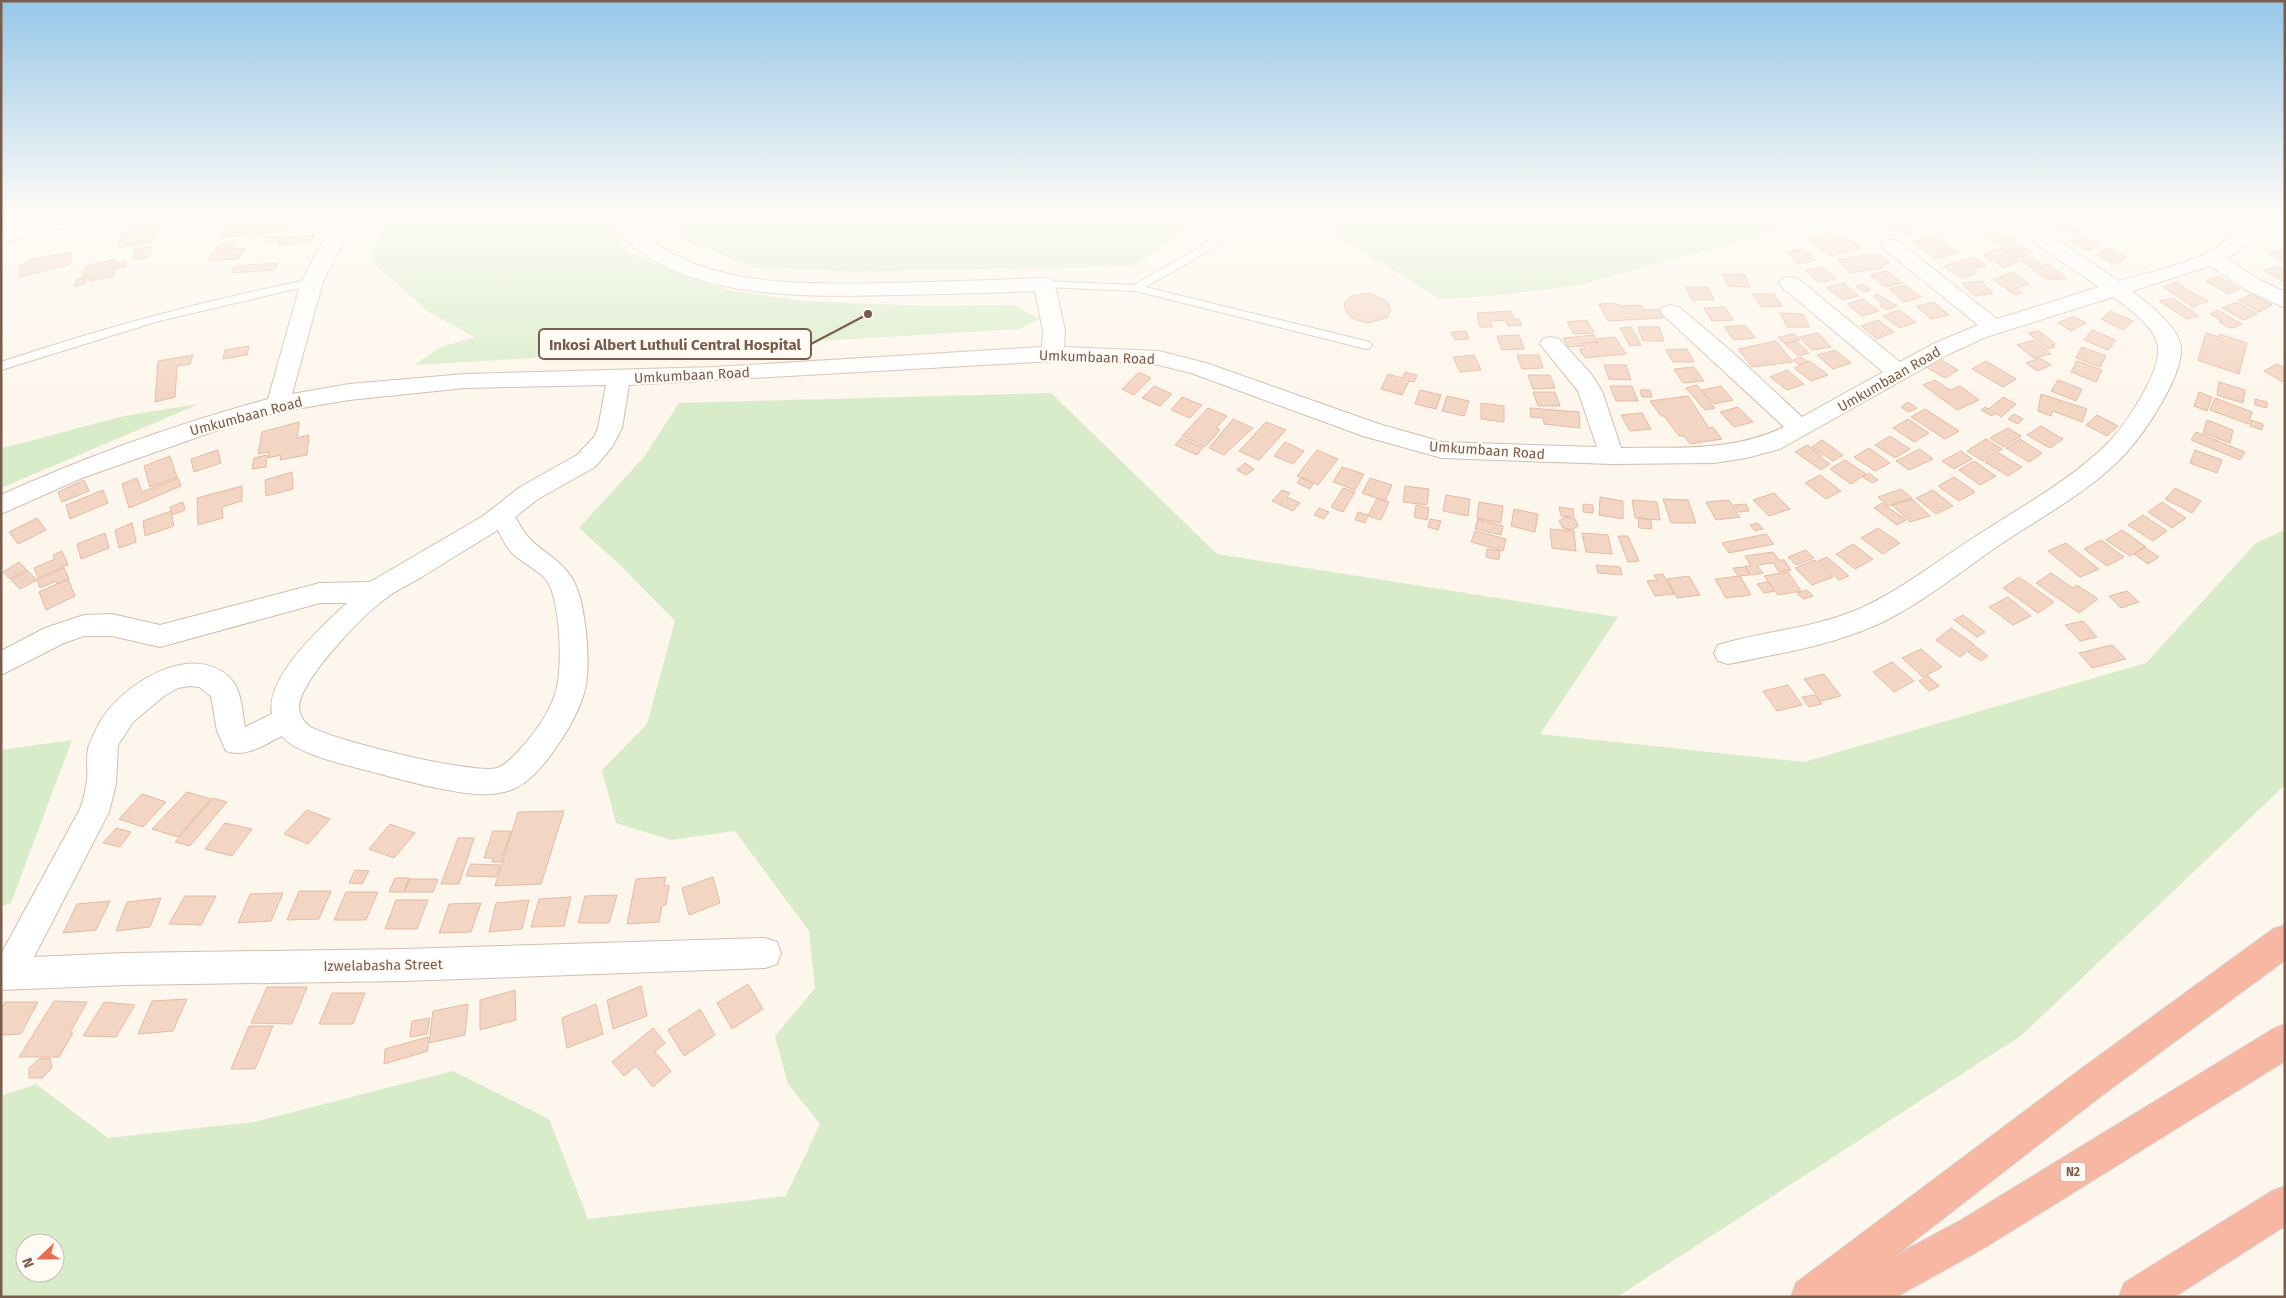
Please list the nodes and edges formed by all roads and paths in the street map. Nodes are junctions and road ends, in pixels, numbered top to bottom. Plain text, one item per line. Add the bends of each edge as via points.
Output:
1 (315, 276) edge
2 (710, 276) edge
3 (1157, 276) edge
4 (1929, 276) edge
5 (2094, 276) edge
6 (2157, 276) edge
7 (2241, 276) edge
8 (312, 282) junction
9 (1790, 283) dead end
10 (1044, 284) junction
11 (1136, 288) junction
12 (2113, 289) junction
13 (2285, 301) edge
14 (1670, 312) dead end
15 (1994, 327) junction
16 (1551, 344) dead end
17 (1366, 345) dead end
18 (1053, 354) junction
19 (1, 366) edge
20 (1899, 372) junction
21 (618, 378) junction
22 (278, 404) junction
23 (1800, 430) junction
24 (1612, 456) junction
25 (1, 505) edge
26 (501, 515) junction
27 (375, 592) junction
28 (1728, 653) dead end
29 (1, 664) edge
30 (287, 720) junction
31 (2285, 940) edge
32 (765, 954) dead end
33 (5, 974) edge
34 (2285, 1041) edge
35 (2285, 1204) edge
36 (1810, 1297) edge
37 (1857, 1297) edge
38 (2138, 1297) edge

1 - 8 street
2 - 10 street via 779,289
3 - 11 lane
4 - 15 street
5 - 12 street
6 - 12 street, Umkumbaan Road
7 - 13 street
8 - 19 lane via 181,310
8 - 22 street
9 - 20 street
10 - 11 lane
10 - 18 street via 1054,331
11 - 17 lane
12 - 15 street, Umkumbaan Road
12 - 28 street via 2158,324 2172,351 2157,390 2133,431 2112,455 2080,481 1881,611 1817,636
14 - 23 street via 1723,356
15 - 20 street, Umkumbaan Road via 1940,349
16 - 24 street via 1590,391
18 - 21 street, Umkumbaan Road
18 - 24 street, Umkumbaan Road via 1159,358 1198,368 1371,430 1442,450
20 - 23 street, Umkumbaan Road
21 - 22 street, Umkumbaan Road via 466,381 349,392
21 - 26 street via 615,408 604,441 586,460 529,493
22 - 25 street, Umkumbaan Road via 227,418 82,469
23 - 24 street, Umkumbaan Road via 1772,443 1714,455
26 - 27 street
26 - 30 street via 519,544 555,571 568,604 572,671 568,699 537,750 521,768 506,779 486,782 400,767 316,742 298,734
27 - 29 street via 320,593 160,636 111,624 93,624 44,640
27 - 30 street via 302,668 285,705
30 - 33 street via 236,742 232,736 226,697 212,679 185,674 143,695 112,728 105,741 101,756 101,792 94,812
31 - 36 highway via 2093,1081
32 - 33 street, Izwelabasha Street
34 - 37 highway, N2 via 1971,1235
35 - 38 highway

